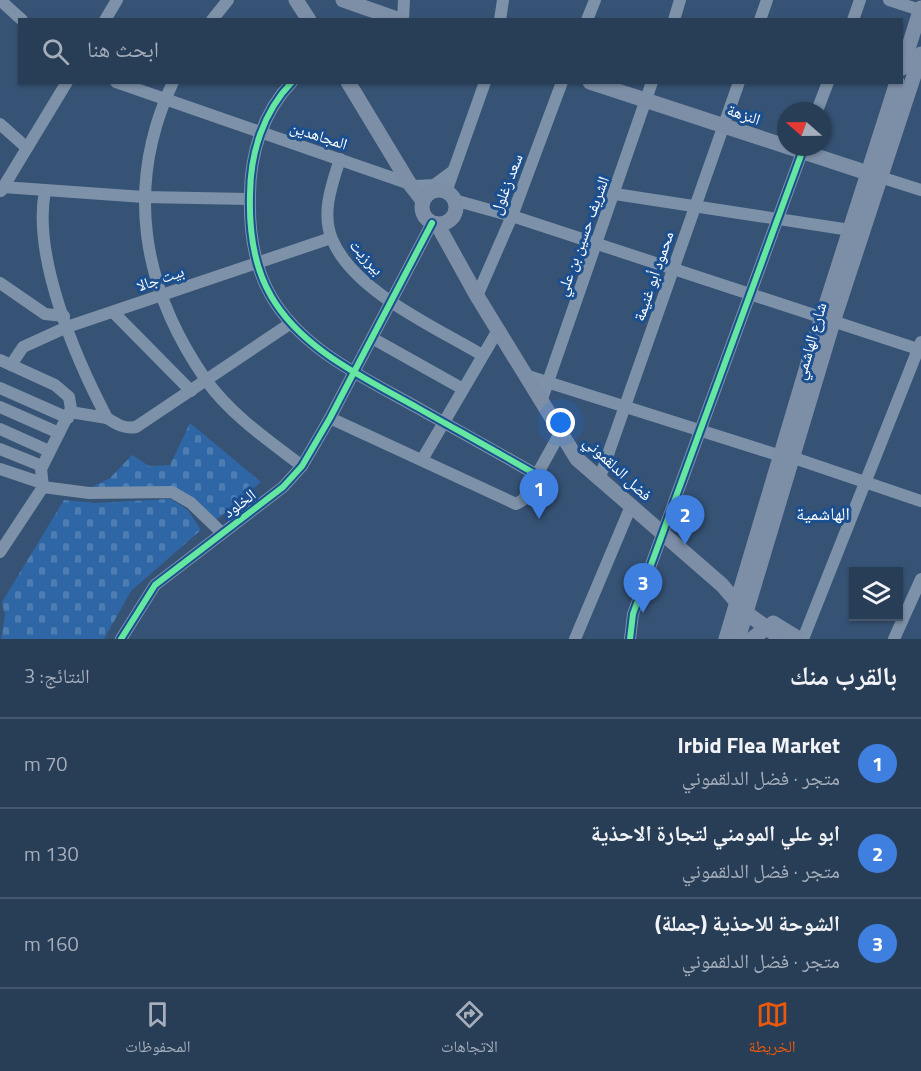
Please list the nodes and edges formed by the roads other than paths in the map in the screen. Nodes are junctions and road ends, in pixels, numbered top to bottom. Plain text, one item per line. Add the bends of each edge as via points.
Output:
1 (117, 0) edge
2 (228, 0) edge
3 (404, 0) edge
4 (503, 0) edge
5 (595, 0) edge
6 (681, 0) edge
7 (767, 0) edge
8 (860, 0) edge
9 (889, 0) edge
10 (349, 1) edge
11 (1, 2) edge
12 (298, 2) edge
13 (921, 9) edge
14 (20, 18) edge
15 (106, 18) edge
16 (214, 18) edge
17 (308, 18) edge
18 (396, 18) edge
19 (402, 18) edge
20 (500, 18) edge
21 (588, 18) edge
22 (675, 18) edge
23 (761, 18) edge
24 (853, 18) edge
25 (921, 54) edge
26 (903, 65) edge
27 (67, 84) edge
28 (121, 84) edge
29 (172, 84) edge
30 (290, 84) edge
31 (349, 84) edge
32 (484, 84) edge
33 (561, 84) edge
34 (596, 84) edge
35 (651, 84) edge
36 (738, 84) edge
37 (827, 84) edge
38 (897, 84) edge
39 (164, 100) junction
40 (646, 101) junction
41 (821, 102) edge
42 (0, 124) edge
43 (723, 126) junction
44 (261, 133) junction
45 (777, 142) edge
46 (27, 148) junction
47 (800, 156) edge
48 (819, 156) edge
49 (340, 159) junction
50 (395, 160) junction
51 (373, 170) junction
52 (453, 171) junction
53 (874, 175) junction
54 (409, 183) junction
55 (2, 190) edge
56 (921, 190) edge
57 (45, 191) junction
58 (615, 194) junction
59 (450, 196) junction
60 (144, 197) junction
61 (249, 199) junction
62 (423, 201) junction
63 (695, 207) junction
64 (512, 216) junction
65 (776, 219) junction
66 (435, 223) junction
67 (850, 230) junction
68 (331, 238) junction
69 (597, 243) junction
70 (256, 264) junction
71 (673, 267) junction
72 (0, 283) edge
73 (748, 293) junction
74 (161, 295) junction
75 (477, 296) junction
76 (392, 301) junction
77 (112, 312) junction
78 (827, 320) junction
79 (65, 321) junction
80 (291, 323) junction
81 (498, 330) junction
82 (372, 338) junction
83 (920, 347) edge
84 (482, 356) junction
85 (6, 363) edge
86 (354, 372) junction
87 (528, 376) junction
88 (207, 381) junction
89 (547, 382) junction
90 (0, 388) edge
91 (463, 389) junction
92 (191, 391) junction
93 (542, 399) junction
94 (0, 407) edge
95 (625, 407) junction
96 (69, 415) junction
97 (107, 418) junction
98 (330, 418) junction
99 (445, 423) junction
100 (0, 429) edge
101 (699, 430) junction
102 (560, 432) junction
103 (60, 433) junction
104 (0, 449) edge
105 (50, 451) junction
106 (788, 457) junction
107 (423, 458) junction
108 (42, 466) junction
109 (302, 466) junction
110 (0, 469) edge
111 (537, 475) junction
112 (599, 480) junction
113 (866, 483) junction
114 (42, 485) junction
115 (921, 501) edge
116 (631, 506) junction
117 (5, 532) edge
118 (222, 533) junction
119 (663, 533) junction
120 (0, 552) edge
121 (921, 579) edge
122 (742, 605) junction
123 (766, 628) junction
124 (121, 639) edge
125 (574, 639) edge
126 (630, 639) edge
127 (726, 639) edge
128 (738, 639) edge
129 (752, 639) edge
130 (782, 639) edge
131 (799, 639) edge
132 (803, 639) edge
133 (894, 639) edge

1 - 15 street
2 - 16 street
3 - 19 street
4 - 20 street
5 - 21 street
6 - 22 street
7 - 23 street
8 - 24 street
9 - 13 street
10 - 18 main road
11 - 14 street
12 - 17 main road
13 - 26 main road
25 - 53 main road, شارع الهاشمي
27 - 46 street
28 - 39 street, المجاهدين
29 - 39 street
30 - 44 street via 272,108
31 - 50 main road
32 - 52 street
33 - 64 street, سعد زغلول
34 - 40 main road, النزهة
35 - 40 street, الشريف حسين بن علي
36 - 43 street, محمود أبو غنيمة
37 - 41 street
38 - 53 main road, شارع الهاشمي
39 - 44 street, المجاهدين
39 - 60 street via 147,157
40 - 43 main road, النزهة
40 - 58 street, الشريف حسين بن علي
42 - 46 street
43 - 45 main road, النزهة
43 - 63 street, محمود أبو غنيمة
44 - 49 street, المجاهدين
44 - 61 street via 251,171
46 - 55 street
47 - 65 street
48 - 53 main road, النزهة
49 - 51 street, المجاهدين
49 - 68 street, بيرزيت via 328,201
50 - 51 street via 387,167
50 - 54 main road
51 - 54 street, المجاهدين
52 - 54 street, المجاهدين via 434,185
52 - 59 street
53 - 56 street, النزهة
53 - 67 main road, شارع الهاشمي
53 - 78 main road, شارع الهاشمي
54 - 62 main road
55 - 57 street
57 - 60 street
57 - 79 street via 42,231
58 - 63 street
58 - 69 street, الشريف حسين بن علي
59 - 62 main road via 435,191
59 - 64 street
59 - 66 main road via 453,217
60 - 61 street
60 - 74 street via 147,243
61 - 70 street
62 - 66 main road via 424,216
63 - 65 street
63 - 71 street, محمود أبو غنيمة
64 - 69 street
64 - 75 street, سعد زغلول
65 - 67 street
65 - 73 street
66 - 75 main road, فضل الدلقموني
66 - 76 street, الخلود
67 - 78 main road, شارع الهاشمي
68 - 70 street, بيت جالا
68 - 76 street, بيرزيت via 356,274
69 - 71 street
69 - 89 street, الشريف حسين بن علي
70 - 74 street, بيت جالا
70 - 80 street via 270,295
71 - 73 street
71 - 95 street, محمود أبو غنيمة
72 - 79 street via 45,314
73 - 78 street
73 - 101 street
74 - 77 street, بيت جالا
74 - 88 street
75 - 81 main road, فضل الدلقموني
76 - 82 street, الخلود
76 - 84 street, بيرزيت
77 - 79 street, بيت جالا
77 - 92 street
78 - 83 street
78 - 106 main road, شارع الهاشمي
79 - 85 street, بيت جالا via 23,347
79 - 97 street via 81,367
80 - 86 street
80 - 88 street
81 - 84 street
81 - 87 main road, فضل الدلقموني
82 - 86 street, الخلود
82 - 91 street
83 - 113 street
84 - 91 street
85 - 96 street via 63,391 71,404
86 - 98 street, الخلود
86 - 99 street
87 - 89 street
87 - 93 main road, فضل الدلقموني
88 - 92 street
88 - 109 street via 253,427
89 - 93 street, الشريف حسين بن علي
89 - 95 street
90 - 96 street
91 - 99 street
92 - 97 street via 136,427 122,427
93 - 102 main road, فضل الدلقموني
94 - 103 street
95 - 101 street
95 - 112 street, محمود أبو غنيمة
96 - 97 street
96 - 103 street
98 - 107 street
98 - 109 street, الخلود
99 - 107 street
99 - 111 street
100 - 105 street
101 - 106 street
101 - 119 street
102 - 111 street
102 - 112 main road, فضل الدلقموني via 577,459
103 - 105 street
104 - 108 street
105 - 108 street
106 - 113 street
106 - 122 main road, شارع الهاشمي
107 - 111 street via 516,504 523,500
108 - 114 street
109 - 118 street, الخلود via 283,487
110 - 114 street
112 - 116 main road, فضل الدلقموني
113 - 115 street
113 - 132 street
114 - 117 street
114 - 118 street via 89,493 172,492 188,501
116 - 119 main road, فضل الدلقموني
116 - 125 street
117 - 120 street
118 - 124 street, الخلود via 155,585
119 - 122 main road, فضل الدلقموني
119 - 126 street via 633,614
121 - 133 street
122 - 123 main road, فضل الدلقموني
122 - 127 main road, شارع الهاشمي
122 - 128 main road, شارع الهاشمي
122 - 131 main road
123 - 129 main road
123 - 130 main road, فضل الدلقموني

